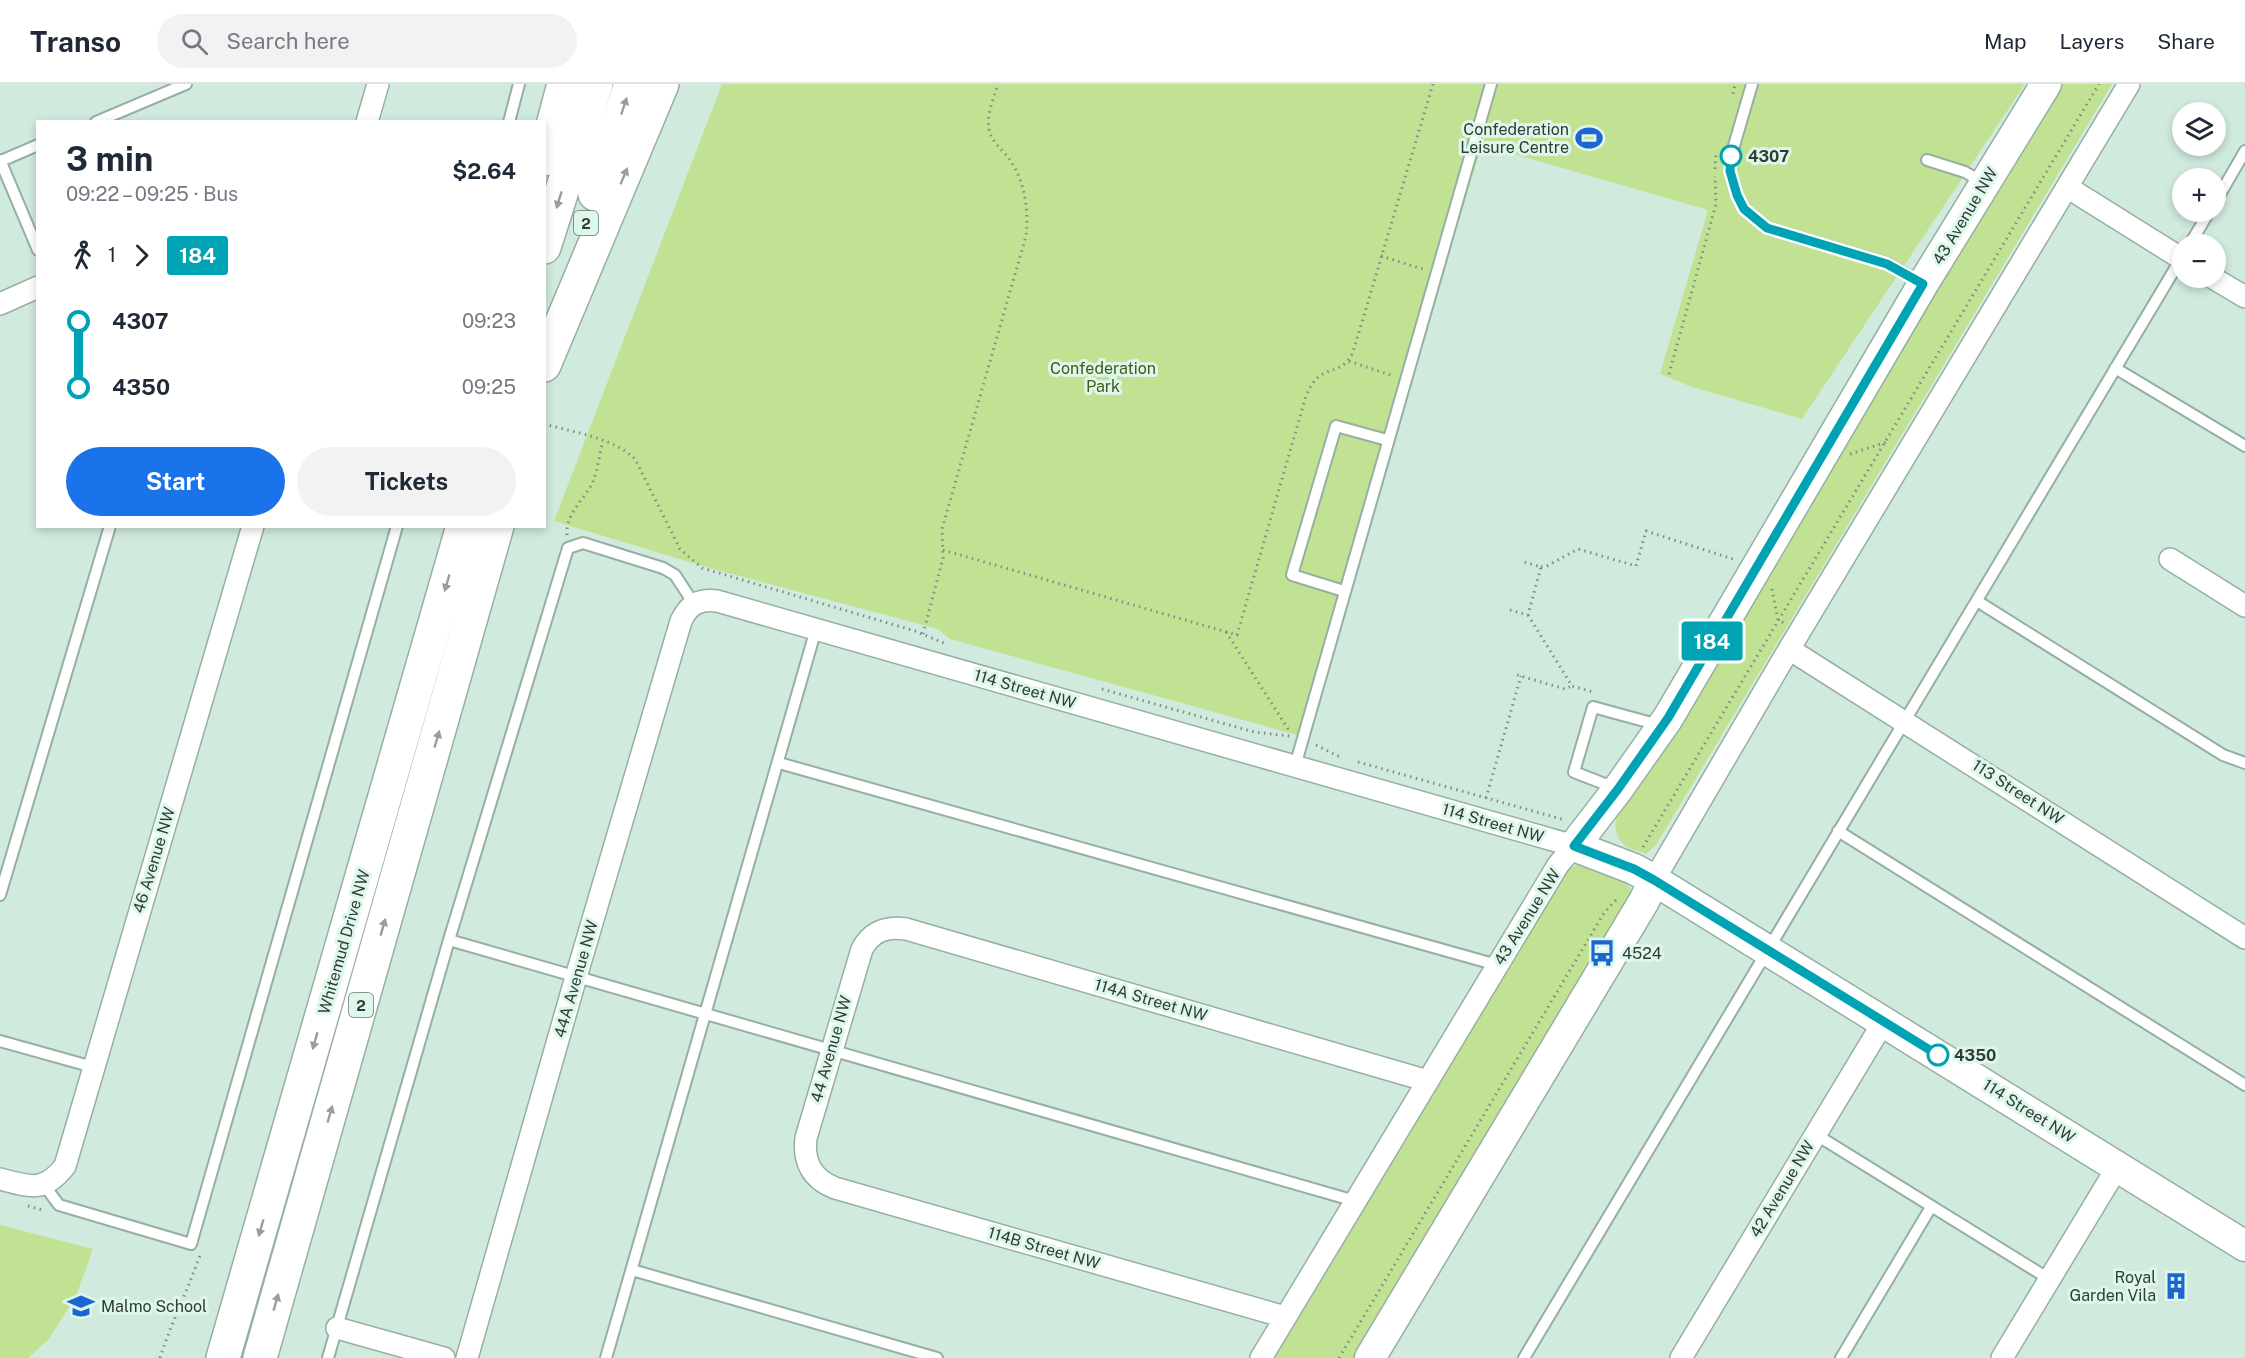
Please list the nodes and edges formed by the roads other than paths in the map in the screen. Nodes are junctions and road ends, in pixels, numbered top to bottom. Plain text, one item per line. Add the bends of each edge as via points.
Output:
1 (186, 84) edge
2 (378, 84) edge
3 (519, 84) edge
4 (564, 84) edge
5 (596, 84) edge
6 (631, 84) edge
7 (662, 84) edge
8 (1491, 84) edge
9 (1752, 84) edge
10 (2046, 84) edge
11 (2129, 84) edge
12 (101, 120) edge
13 (369, 120) edge
14 (510, 120) edge
15 (36, 147) edge
16 (2245, 151) edge
17 (546, 152) edge
18 (0, 160) edge
19 (1927, 160) dead end
20 (1984, 184) junction
21 (2226, 184) edge
22 (2067, 186) junction
23 (546, 241) edge
24 (36, 245) edge
25 (2172, 248) edge
26 (2172, 275) edge
27 (1923, 284) junction
28 (2226, 286) edge
29 (36, 288) edge
30 (2245, 297) edge
31 (0, 304) edge
32 (546, 357) edge
33 (546, 359) edge
34 (2115, 368) junction
35 (1387, 440) junction
36 (2245, 446) edge
37 (109, 528) edge
38 (252, 528) edge
39 (396, 528) edge
40 (462, 528) edge
41 (496, 528) edge
42 (2170, 559) dead end
43 (1344, 591) junction
44 (1977, 601) junction
45 (694, 604) junction
46 (2245, 606) edge
47 (816, 629) junction
48 (1789, 649) junction
49 (1904, 720) junction
50 (1662, 726) junction
51 (779, 763) junction
52 (2245, 763) edge
53 (1295, 766) junction
54 (1618, 789) junction
55 (1838, 831) junction
56 (1572, 834) junction
57 (1654, 880) junction
58 (0, 895) edge
59 (873, 934) joint
60 (2245, 938) edge
61 (448, 940) junction
62 (1767, 950) junction
63 (1497, 965) junction
64 (576, 977) junction
65 (705, 1013) junction
66 (1884, 1021) junction
67 (0, 1041) edge
68 (831, 1050) junction
69 (93, 1067) junction
70 (1428, 1081) junction
71 (2245, 1085) edge
72 (1815, 1134) junction
73 (2118, 1166) junction
74 (809, 1168) joint
75 (0, 1179) edge
76 (44, 1185) junction
77 (1355, 1201) junction
78 (1932, 1207) junction
79 (2245, 1246) edge
80 (632, 1269) junction
81 (2049, 1279) junction
82 (1285, 1317) junction
83 (337, 1328) junction
84 (223, 1358) edge
85 (260, 1358) edge
86 (328, 1358) edge
87 (444, 1358) edge
88 (467, 1358) edge
89 (606, 1358) edge
90 (937, 1358) edge
91 (1261, 1358) edge
92 (1370, 1358) edge
93 (1524, 1358) edge
94 (1681, 1358) edge
95 (1840, 1358) edge
96 (2002, 1358) edge

1 - 12 lane
2 - 13 street
3 - 14 lane
4 - 17 highway
5 -> 23 highway, 2
32 -> 6 highway, 2
33 -> 7 highway
8 - 35 lane
9 - 27 lane via 1730,171 1744,209 1767,228 1887,264
10 - 20 street, 43 Avenue NW
11 - 22 street
15 - 18 lane
16 - 21 lane
18 - 24 lane
19 - 20 lane via 1959,169
20 - 27 street, 43 Avenue NW
22 - 25 street
22 - 48 street
26 - 34 lane
27 - 50 street, 43 Avenue NW
28 - 30 street
29 - 31 street
34 - 36 lane
34 - 44 lane
35 - 43 lane
35 - 43 lane via 1336,426 1292,575
37 - 58 lane
38 - 69 street, 46 Avenue NW
39 - 76 lane via 191,1244 60,1205
40 -> 84 highway, Whitemud Drive NW / 2
85 -> 41 highway, Whitemud Drive NW / 2
42 - 46 street
43 - 53 lane
44 - 49 lane
44 - 52 lane via 2223,755
45 - 47 street, 114 Street NW via 717,601
45 - 61 lane via 675,575 663,567 583,543 568,548
45 - 64 street, 44A Avenue NW via 681,621
47 - 51 lane
47 - 53 street, 114 Street NW
48 - 49 street, 113 Street NW
48 - 57 street
49 - 55 lane
49 - 60 street, 113 Street NW
50 - 54 street, 43 Avenue NW
50 - 54 lane via 1593,707 1574,772
51 - 63 lane
51 - 65 lane
53 - 56 street, 114 Street NW
54 - 56 street, 43 Avenue NW
55 - 62 lane
55 - 71 lane
56 - 57 street, 114 Street NW
56 - 63 street, 43 Avenue NW via 1558,865
57 - 62 street, 114 Street NW
57 - 92 street
59 - 68 street, 44 Avenue NW via 858,957
59 - 70 street, 114A Street NW via 891,928 906,929
61 - 64 lane
61 - 83 lane
62 - 66 street, 114 Street NW
62 - 93 lane
63 - 70 street, 43 Avenue NW
64 - 65 lane
64 - 88 street, 44A Avenue NW
65 - 68 lane
65 - 80 lane
66 - 72 street, 42 Avenue NW
66 - 73 street, 114 Street NW
67 - 69 lane
68 - 74 street, 44 Avenue NW via 806,1138
68 - 77 lane
69 - 76 street, 46 Avenue NW via 65,1166 53,1181
70 - 77 street, 43 Avenue NW
72 - 78 lane
72 - 94 street, 42 Avenue NW
73 - 79 street, 114 Street NW
73 - 81 street
74 - 82 street, 114B Street NW via 819,1180 835,1188
75 - 76 street
77 - 82 street, 43 Avenue NW
78 - 81 lane
78 - 95 lane
80 - 89 lane
80 - 90 lane
81 - 96 street
82 - 91 street, 43 Avenue NW
83 - 86 lane
83 - 87 street

